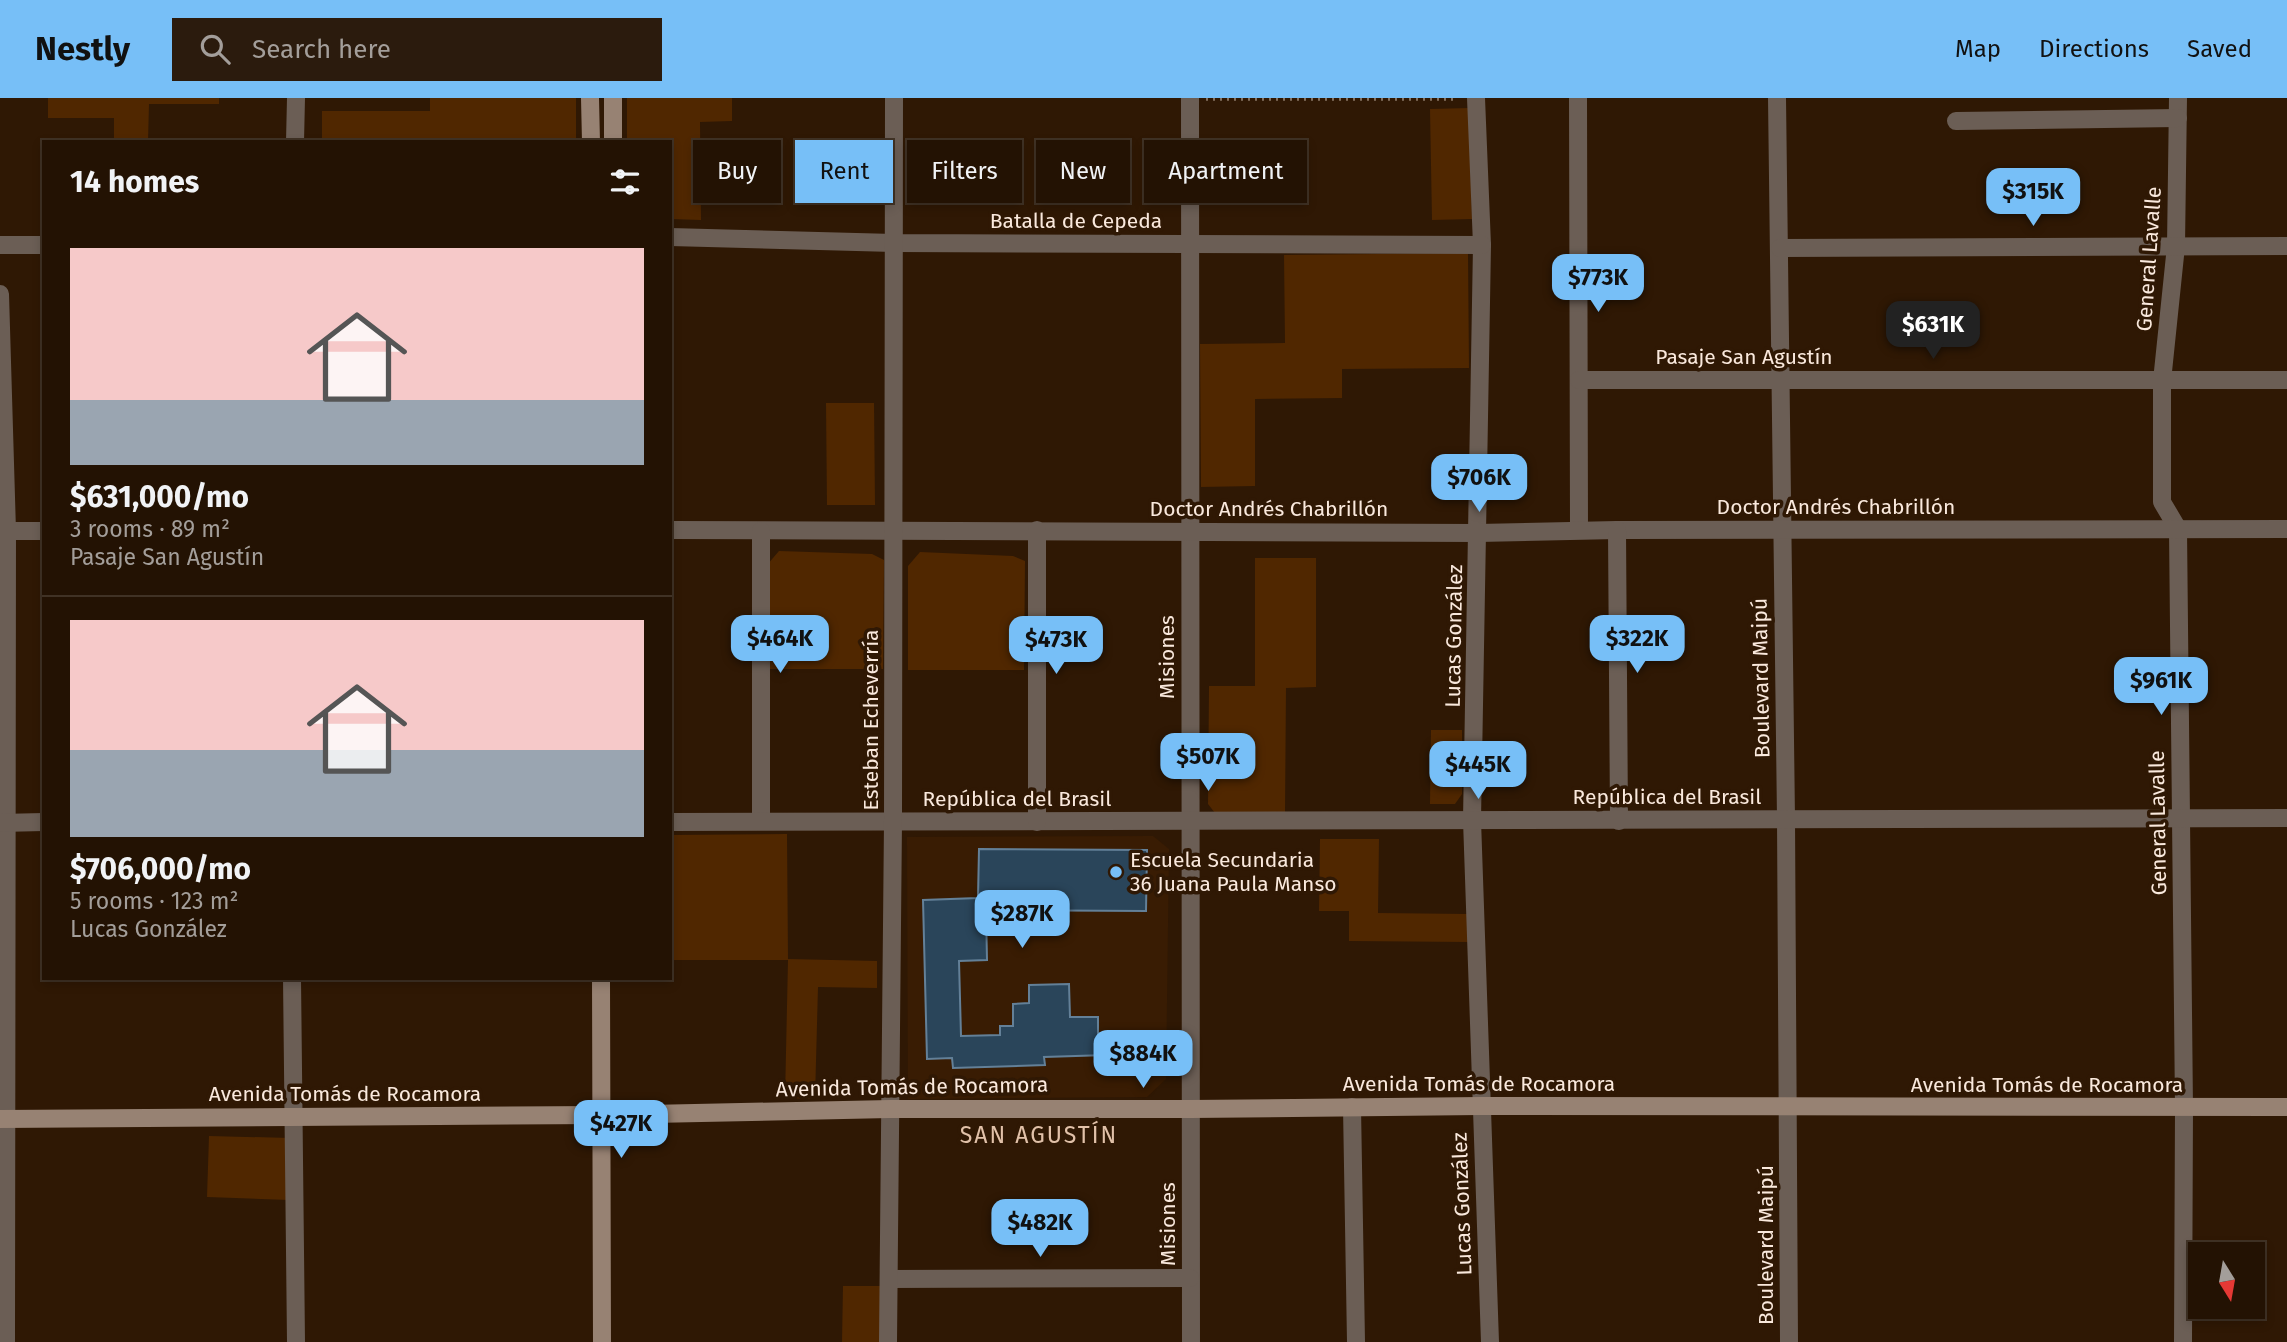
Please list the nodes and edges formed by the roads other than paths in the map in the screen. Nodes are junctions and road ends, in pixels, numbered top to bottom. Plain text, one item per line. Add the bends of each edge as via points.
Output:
1 (296, 98) edge
2 (590, 98) edge
3 (612, 98) edge
4 (894, 98) edge
5 (1190, 98) edge
6 (1578, 98) edge
7 (1777, 98) edge
8 (2178, 98) edge
9 (1476, 99) edge
10 (2178, 118) junction
11 (1956, 121) dead end
12 (295, 140) edge
13 (591, 140) edge
14 (613, 140) edge
15 (672, 237) edge
16 (894, 243) junction
17 (1191, 244) junction
18 (0, 245) edge
19 (42, 245) edge
20 (1482, 245) junction
21 (2176, 246) junction
22 (2287, 246) edge
23 (1780, 248) junction
24 (0, 294) edge
25 (1780, 379) junction
26 (1579, 380) junction
27 (2287, 380) edge
28 (2162, 382) junction
29 (1782, 529) junction
30 (2178, 529) junction
31 (2287, 529) edge
32 (672, 530) edge
33 (1037, 530) junction
34 (1190, 530) junction
35 (1579, 530) junction
36 (1617, 530) junction
37 (3, 531) edge
38 (42, 531) edge
39 (761, 531) junction
40 (894, 531) junction
41 (1478, 533) junction
42 (2181, 818) junction
43 (2287, 818) edge
44 (1786, 819) junction
45 (761, 820) junction
46 (1472, 820) junction
47 (893, 821) junction
48 (1619, 821) junction
49 (42, 822) edge
50 (672, 822) edge
51 (1037, 822) junction
52 (1189, 822) junction
53 (3, 823) edge
54 (292, 980) edge
55 (601, 980) edge
56 (1481, 1106) junction
57 (1788, 1106) junction
58 (1352, 1107) junction
59 (2287, 1107) edge
60 (2184, 1108) junction
61 (890, 1109) junction
62 (1191, 1109) junction
63 (602, 1115) junction
64 (294, 1117) junction
65 (3, 1119) edge
66 (1190, 1278) junction
67 (889, 1279) junction
68 (6, 1342) edge
69 (296, 1342) edge
70 (601, 1342) edge
71 (888, 1342) edge
72 (1191, 1342) edge
73 (1356, 1342) edge
74 (1490, 1342) edge
75 (1789, 1342) edge
76 (2183, 1342) edge

1 - 12 street
2 - 13 street
3 - 14 street
4 - 16 street, Esteban Echeverría
5 - 17 street, Misiones
6 - 26 street
7 - 23 street, Boulevard Maipú
8 - 10 street, General Lavalle
9 - 20 street, Lucas González
10 - 11 street
10 - 21 street, General Lavalle
15 - 16 street, Batalla de Cepeda
16 - 17 street, Batalla de Cepeda
16 - 40 street, Esteban Echeverría
17 - 20 street, Batalla de Cepeda
17 - 34 street, Misiones
18 - 19 street
20 - 41 street, Lucas González
21 - 22 street
21 - 23 street
21 - 28 street, General Lavalle
23 - 25 street, Boulevard Maipú
24 - 37 street
25 - 26 street, Pasaje San Agustín
25 - 28 street, Pasaje San Agustín
25 - 29 street, Boulevard Maipú
26 - 35 street
27 - 28 street, Pasaje San Agustín
28 - 30 street, General Lavalle via 2162,502
29 - 30 street, Doctor Andrés Chabrillón
29 - 36 street, Doctor Andrés Chabrillón
29 - 44 street, Boulevard Maipú
30 - 31 street, Doctor Andrés Chabrillón
30 - 42 street, General Lavalle
32 - 39 street, Doctor Andrés Chabrillón
33 - 34 street, Doctor Andrés Chabrillón
33 - 40 street, Doctor Andrés Chabrillón
33 - 51 street
34 - 41 street, Doctor Andrés Chabrillón
34 - 52 street, Misiones
35 - 36 street, Doctor Andrés Chabrillón
35 - 41 street, Doctor Andrés Chabrillón
36 - 48 street
37 - 38 street
37 - 53 street
39 - 40 street, Doctor Andrés Chabrillón
39 - 45 street
40 - 47 street, Esteban Echeverría
41 - 46 street, Lucas González
42 - 43 street, República del Brasil
42 - 44 street, República del Brasil
42 - 60 street, General Lavalle
44 - 48 street, República del Brasil
44 - 57 street, Boulevard Maipú
45 - 47 street, República del Brasil
45 - 50 street, República del Brasil
46 - 48 street, República del Brasil
46 - 52 street, República del Brasil
46 - 56 street, Lucas González
47 - 51 street, República del Brasil
47 - 61 street, Esteban Echeverría
49 - 53 street
51 - 52 street, República del Brasil
52 - 62 street, Misiones
53 - 65 street
54 - 64 street
55 - 63 street
56 - 57 street, Avenida Tomás de Rocamora
56 - 58 street, Avenida Tomás de Rocamora
56 - 74 street, Lucas González
57 - 60 street, Avenida Tomás de Rocamora
57 - 75 street, Boulevard Maipú
58 - 62 street, Avenida Tomás de Rocamora
58 - 73 street
59 - 60 street, Avenida Tomás de Rocamora
60 - 76 street, General Lavalle
61 - 62 street, Avenida Tomás de Rocamora
61 - 63 street, Avenida Tomás de Rocamora
61 - 67 street, Esteban Echeverría
62 - 66 street, Misiones
63 - 64 street, Avenida Tomás de Rocamora
63 - 70 street
64 - 65 street, Avenida Tomás de Rocamora
64 - 69 street
65 - 68 street
66 - 67 street
66 - 72 street, Misiones
67 - 71 street, Esteban Echeverría

